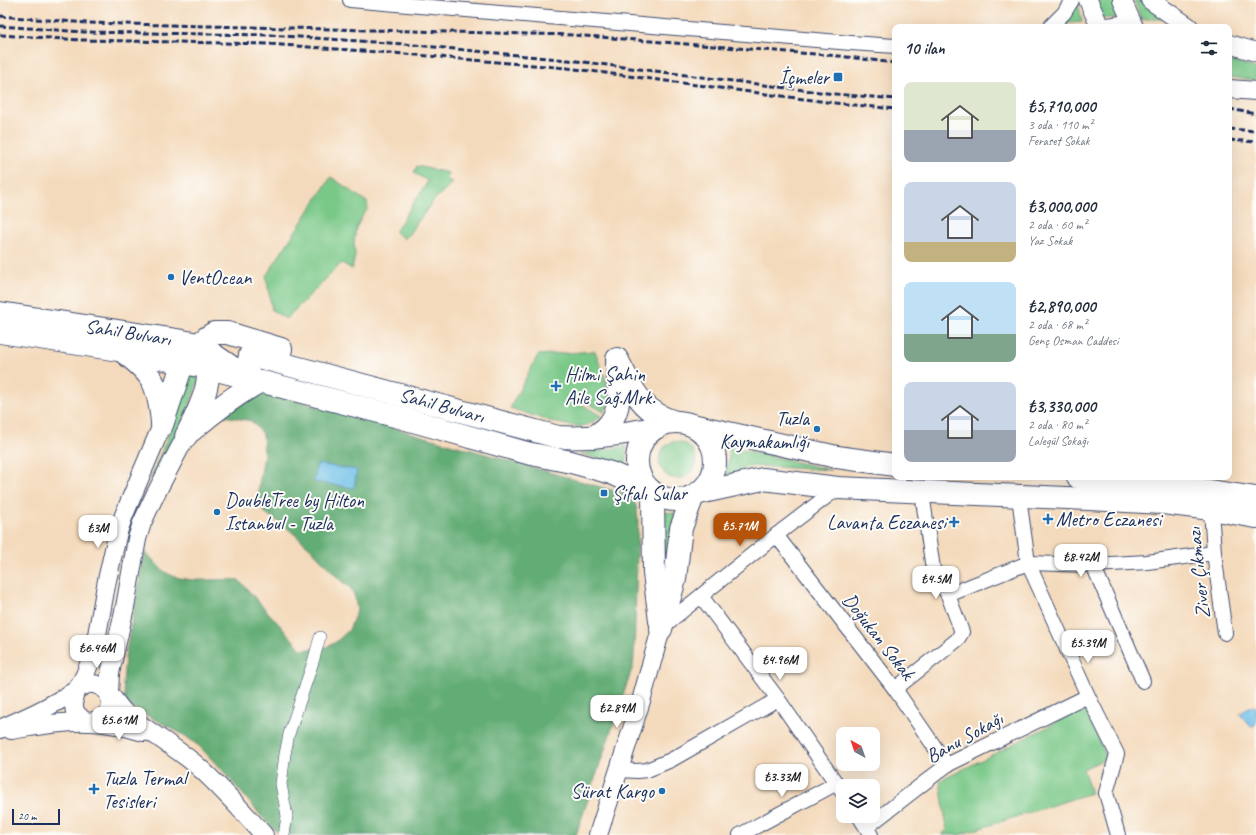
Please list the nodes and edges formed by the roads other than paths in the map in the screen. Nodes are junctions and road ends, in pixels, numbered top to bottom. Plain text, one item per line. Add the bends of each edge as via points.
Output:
1 (350, 0) edge
2 (1072, 0) edge
3 (1088, 0) edge
4 (1122, 0) edge
5 (1150, 0) edge
6 (491, 6) edge
7 (1053, 24) edge
8 (1099, 24) edge
9 (1133, 24) edge
10 (1185, 24) edge
11 (1232, 45) edge
12 (892, 46) edge
13 (1256, 52) edge
14 (1232, 89) edge
15 (1256, 91) edge
16 (0, 313) edge
17 (0, 332) edge
18 (198, 344) junction
19 (119, 350) junction
20 (138, 364) junction
21 (182, 365) junction
22 (209, 371) junction
23 (251, 386) junction
24 (376, 388) junction
25 (673, 424) junction
26 (162, 425) junction
27 (186, 436) junction
28 (594, 437) junction
29 (892, 465) edge
30 (1106, 480) edge
31 (838, 488) junction
32 (652, 492) junction
33 (922, 493) junction
34 (696, 495) junction
35 (1019, 497) junction
36 (1256, 498) edge
37 (1211, 509) junction
38 (1256, 517) edge
39 (776, 535) junction
40 (1214, 554) junction
41 (1028, 563) junction
42 (1092, 565) junction
43 (701, 596) junction
44 (948, 596) junction
45 (661, 629) junction
46 (1225, 633) dead end
47 (320, 637) dead end
48 (1142, 681) dead end
49 (895, 689) junction
50 (78, 690) junction
51 (109, 694) junction
52 (1088, 696) junction
53 (778, 699) junction
54 (89, 722) junction
55 (0, 730) edge
56 (153, 734) junction
57 (947, 765) junction
58 (620, 770) junction
59 (836, 782) edge
60 (836, 790) edge
61 (866, 826) edge
62 (264, 835) edge
63 (284, 835) edge
64 (598, 835) edge
65 (740, 835) edge
66 (1118, 835) edge

1 - 6 street
2 - 7 street
3 - 8 street
4 - 9 street
5 - 10 street
6 - 12 street
11 - 13 street
14 - 15 street
16 - 18 main road, Sahil Bulvarı
17 - 19 main road, Sahil Bulvarı
18 - 21 main road
18 - 22 main road via 206,357
18 - 23 main road, Sahil Bulvarı
18 - 24 main road via 214,333 238,336 300,356
19 - 20 main road
19 - 21 main road, Sahil Bulvarı
20 - 21 street via 151,362
20 - 26 main road via 154,383 159,396
21 - 22 main road, Sahil Bulvarı
21 - 26 main road
22 - 23 main road, Sahil Bulvarı
22 - 27 main road via 205,390
23 - 24 main road, Sahil Bulvarı via 250,355
23 - 27 main road via 211,414
23 - 32 main road, Sahil Bulvarı via 399,418 527,453 572,462 611,473
24 - 28 main road, Sahil Bulvarı via 558,437
25 - 28 main road, Sahil Bulvarı
25 - 28 main road via 645,406 617,359 618,405 610,423
25 - 29 main road via 837,457
25 - 32 main road via 648,434 641,444 638,469 642,480
25 - 34 main road via 697,429 707,437 713,448 713,473 708,484
26 - 50 street via 118,532 94,651
27 - 51 street via 155,495 137,539 110,673
30 - 36 main road
31 - 33 main road
31 - 34 main road via 763,479
31 - 39 street
32 - 34 main road via 674,500
32 - 45 main road via 654,573
33 - 35 main road
33 - 44 street via 933,569
34 - 45 main road via 682,528 675,579
35 - 37 main road via 1142,502
35 - 41 street
37 - 38 main road
37 - 40 street, Ziver Çıkmazı
39 - 43 street
39 - 49 street, Doğukan Sokak
40 - 42 street
40 - 46 street, Ziver Çıkmazı
41 - 42 street
41 - 44 street
41 - 52 street
42 - 48 street
43 - 45 street
43 - 53 street
44 - 49 street via 962,632 958,640
45 - 58 street
47 - 63 street via 285,754 281,784 287,816
49 - 57 street, Doğukan Sokak
50 - 51 street via 84,685 96,684
50 - 54 street via 73,700 75,712 78,717
50 - 55 street
51 - 54 street via 111,704 107,714 99,720
51 - 56 street via 124,712
52 - 57 street, Banu Sokağı
52 - 66 street via 1117,754 1106,793
53 - 58 street via 671,760 637,772
53 - 59 street
54 - 55 street
54 - 56 street via 123,726
56 - 62 street via 212,778
57 - 61 street, Banu Sokağı
58 - 64 street
60 - 65 street

